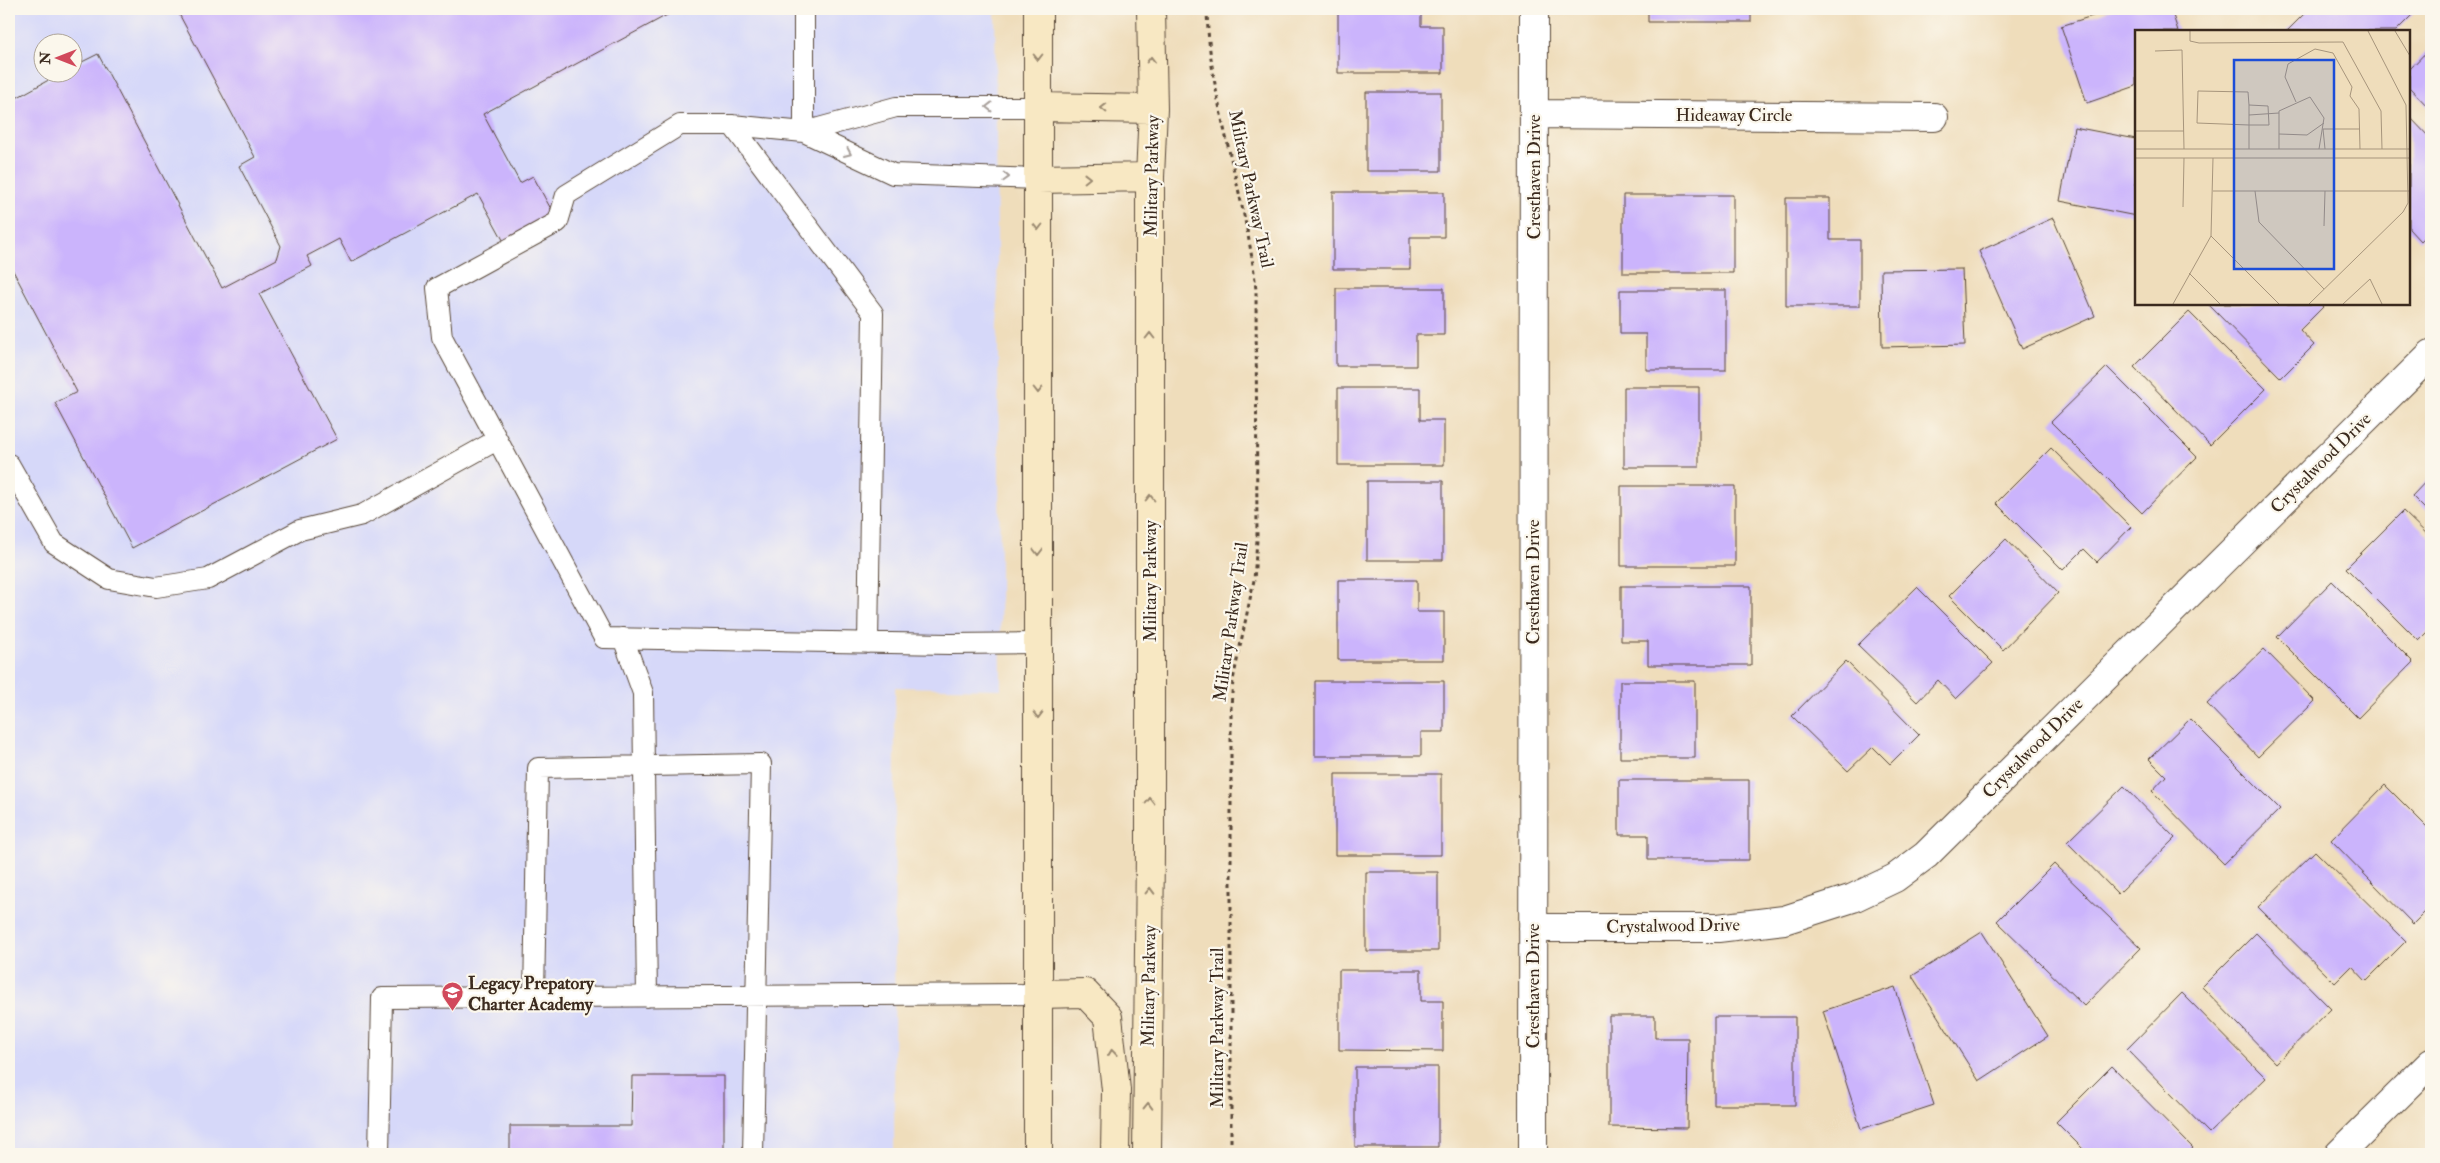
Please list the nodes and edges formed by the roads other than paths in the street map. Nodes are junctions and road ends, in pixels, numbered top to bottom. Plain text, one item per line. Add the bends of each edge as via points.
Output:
1 (804, 9) edge
2 (1038, 9) edge
3 (1151, 9) edge
4 (1534, 9) edge
5 (1038, 107) junction
6 (1153, 109) junction
7 (1534, 114) junction
8 (1934, 117) dead end
9 (732, 125) junction
10 (804, 132) junction
11 (1150, 177) junction
12 (1038, 179) junction
13 (2431, 354) edge
14 (497, 440) junction
15 (9, 464) edge
16 (623, 638) junction
17 (868, 642) junction
18 (1038, 643) junction
19 (644, 767) junction
20 (1533, 928) junction
21 (1038, 994) junction
22 (757, 996) junction
23 (534, 997) junction
24 (647, 997) junction
25 (2431, 1063) edge
26 (379, 1154) edge
27 (753, 1154) edge
28 (1038, 1154) edge
29 (1115, 1154) edge
30 (1147, 1154) edge
31 (1533, 1154) edge
32 (2339, 1154) edge

1 - 10 lane
2 -> 5 main road
6 -> 3 main road, Military Parkway
4 - 7 street, Cresthaven Drive
6 -> 5 main road
5 -> 10 lane via 896,107
5 - 12 main road
6 - 11 main road, Military Parkway
7 - 8 street, Hideaway Circle
7 - 20 street, Cresthaven Drive
9 - 10 lane
9 - 14 lane via 680,125 566,195 558,222 437,288 442,338
9 - 17 lane via 873,314
10 -> 12 lane via 893,174
12 -> 11 main road
30 -> 11 main road, Military Parkway
12 -> 18 main road
13 - 20 street, Crystalwood Drive via 1926,855 1894,878 1853,898 1784,920 1718,928
14 - 15 lane via 362,515 300,530 208,579 156,587 109,579 54,543
14 - 16 lane via 604,638
16 - 17 lane
16 - 19 lane via 643,694
17 - 18 lane
18 -> 21 main road
19 - 22 lane via 761,764
19 - 23 lane via 538,768
19 - 24 lane
20 - 31 street, Cresthaven Drive
21 - 22 lane
21 - 28 main road
29 -> 21 main road via 1116,1090 1108,1017 1085,993
22 - 24 lane
22 - 27 lane
23 - 24 lane
23 - 26 lane via 382,998
25 - 32 street

